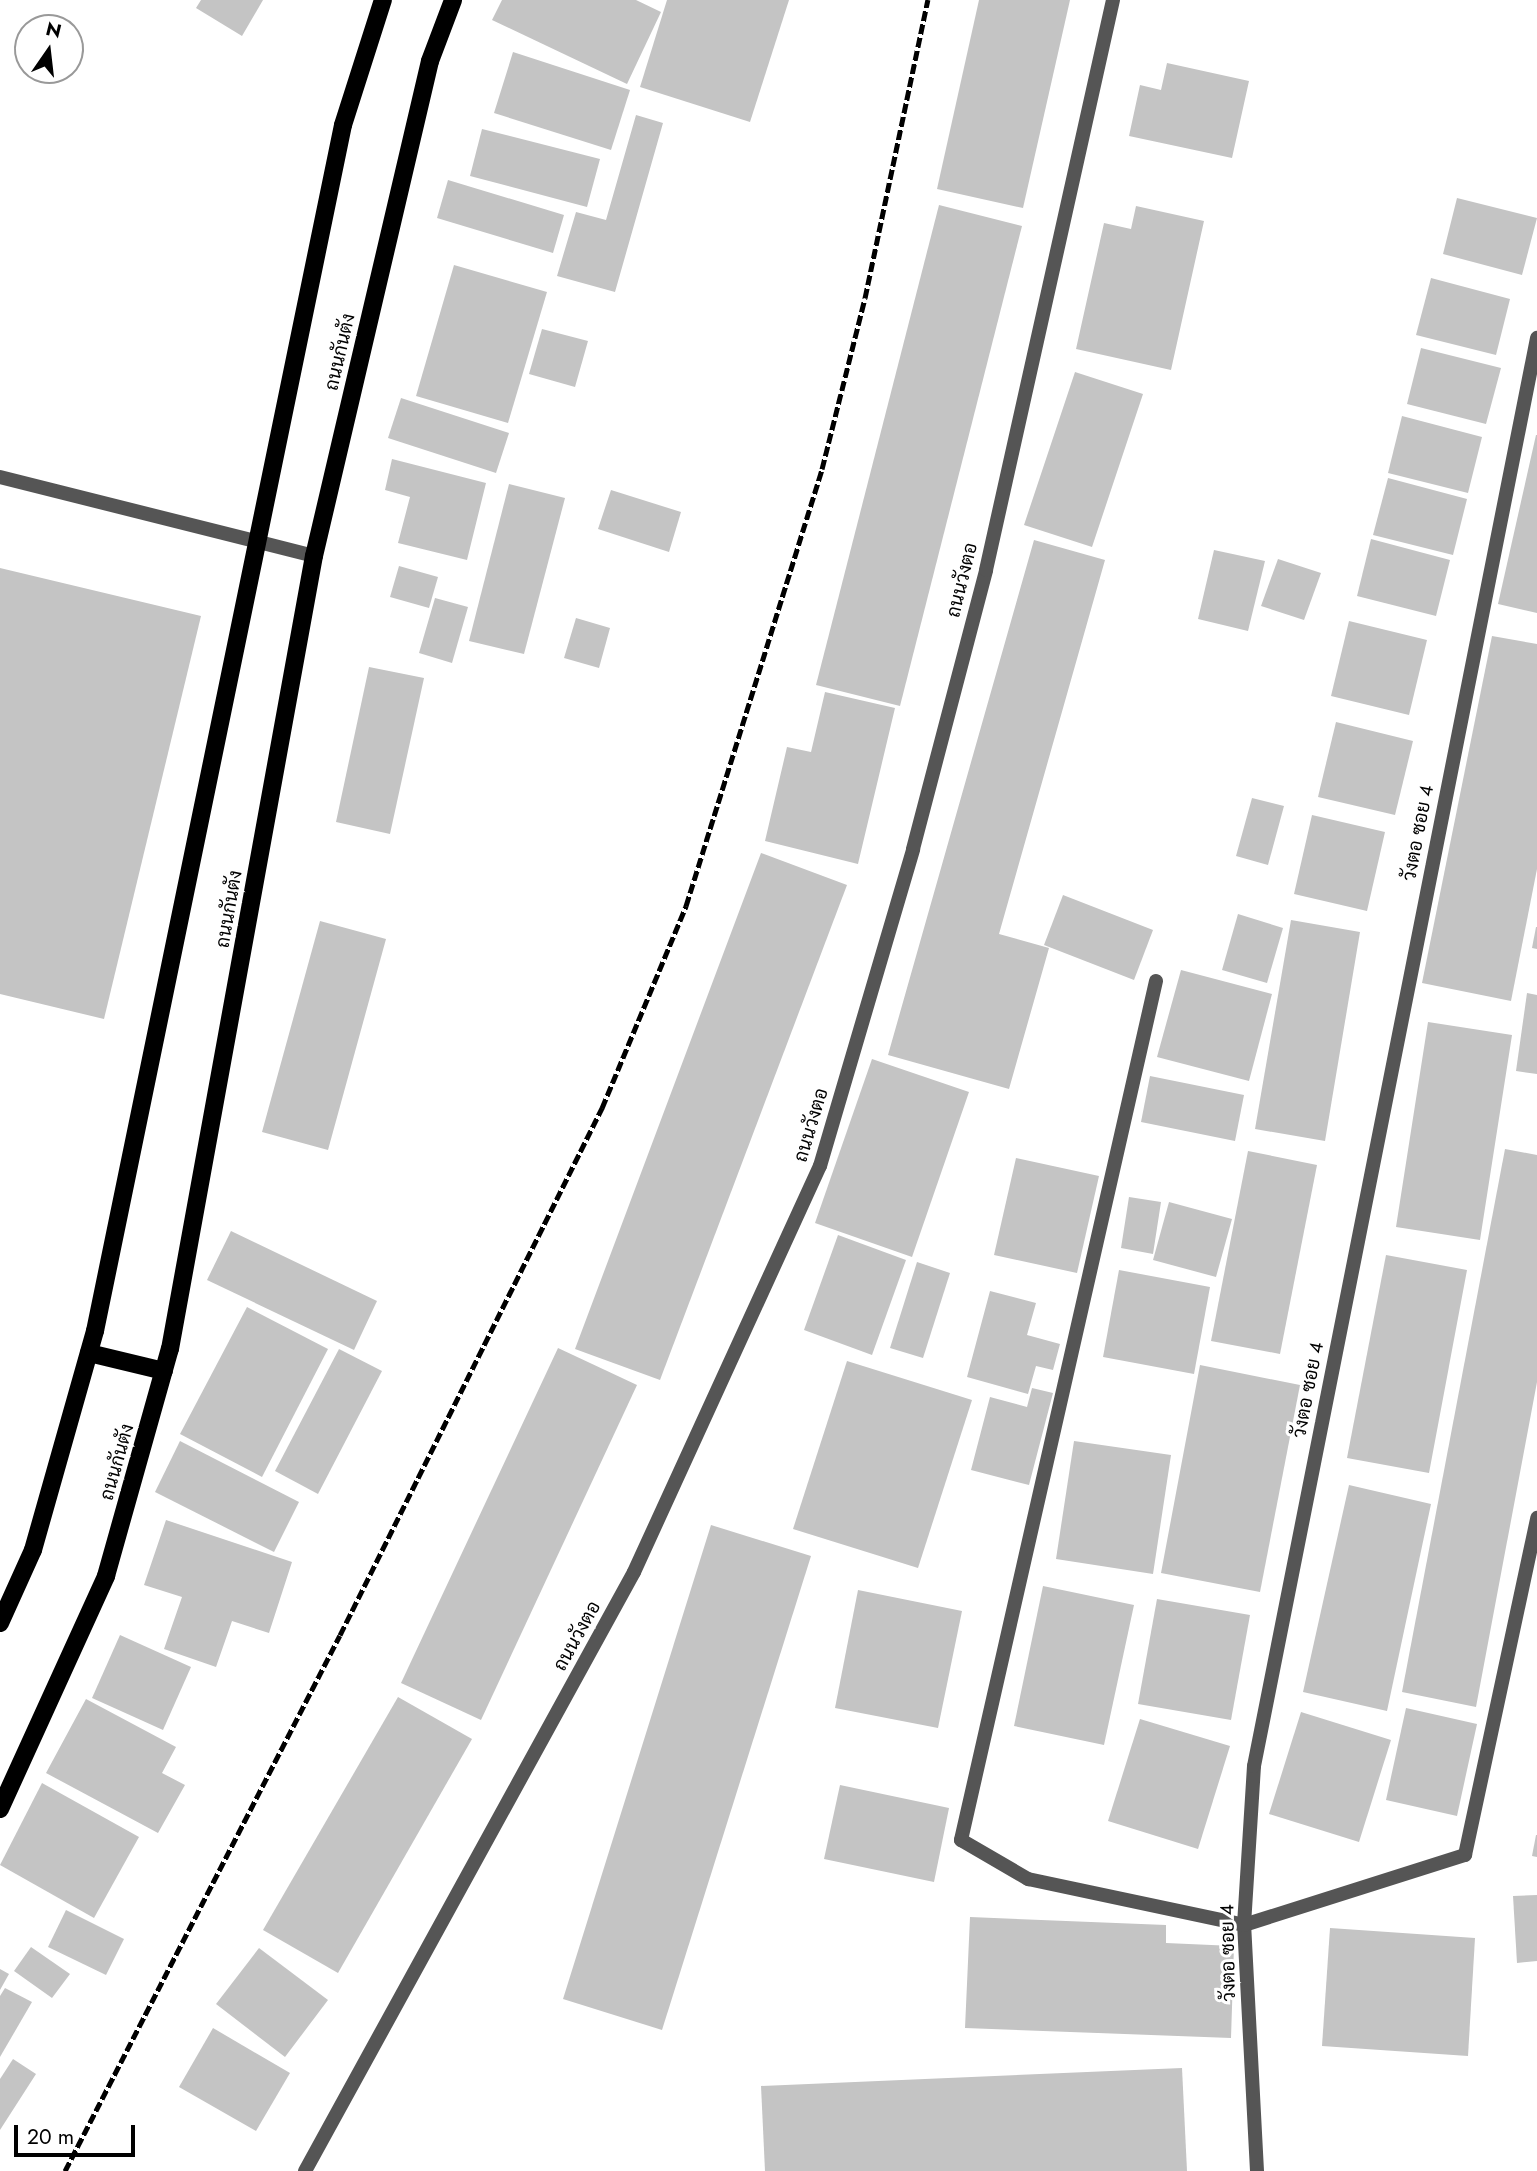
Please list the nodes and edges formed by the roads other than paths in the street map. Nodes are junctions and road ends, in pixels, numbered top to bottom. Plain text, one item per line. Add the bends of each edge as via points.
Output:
1 (383, 0) edge
2 (453, 0) edge
3 (1113, 0) edge
4 (1537, 338) edge
5 (0, 477) edge
6 (256, 544) junction
7 (314, 556) junction
8 (1156, 981) dead end
9 (89, 1353) junction
10 (164, 1371) junction
11 (1537, 1518) edge
12 (0, 1623) edge
13 (0, 1810) edge
14 (1244, 1925) junction
15 (305, 2171) edge
16 (1257, 2171) edge

1 - 6 main road via 343,125
2 - 7 main road, ถนนกันตัง via 430,61
3 - 15 street, ถนนวังตอ via 986,570 913,849 820,1166 634,1572
4 - 14 street, วังตอ ซอย 4 via 1254,1766
5 - 6 street
6 - 7 street
6 - 9 main road
7 - 10 main road, ถนนกันตัง
8 - 14 street via 961,1840 1028,1879
9 - 10 main road
9 - 12 main road via 33,1550
10 - 13 main road, ถนนกันตัง via 106,1576
11 - 14 street via 1465,1855
14 - 16 street, วังตอ ซอย 4

